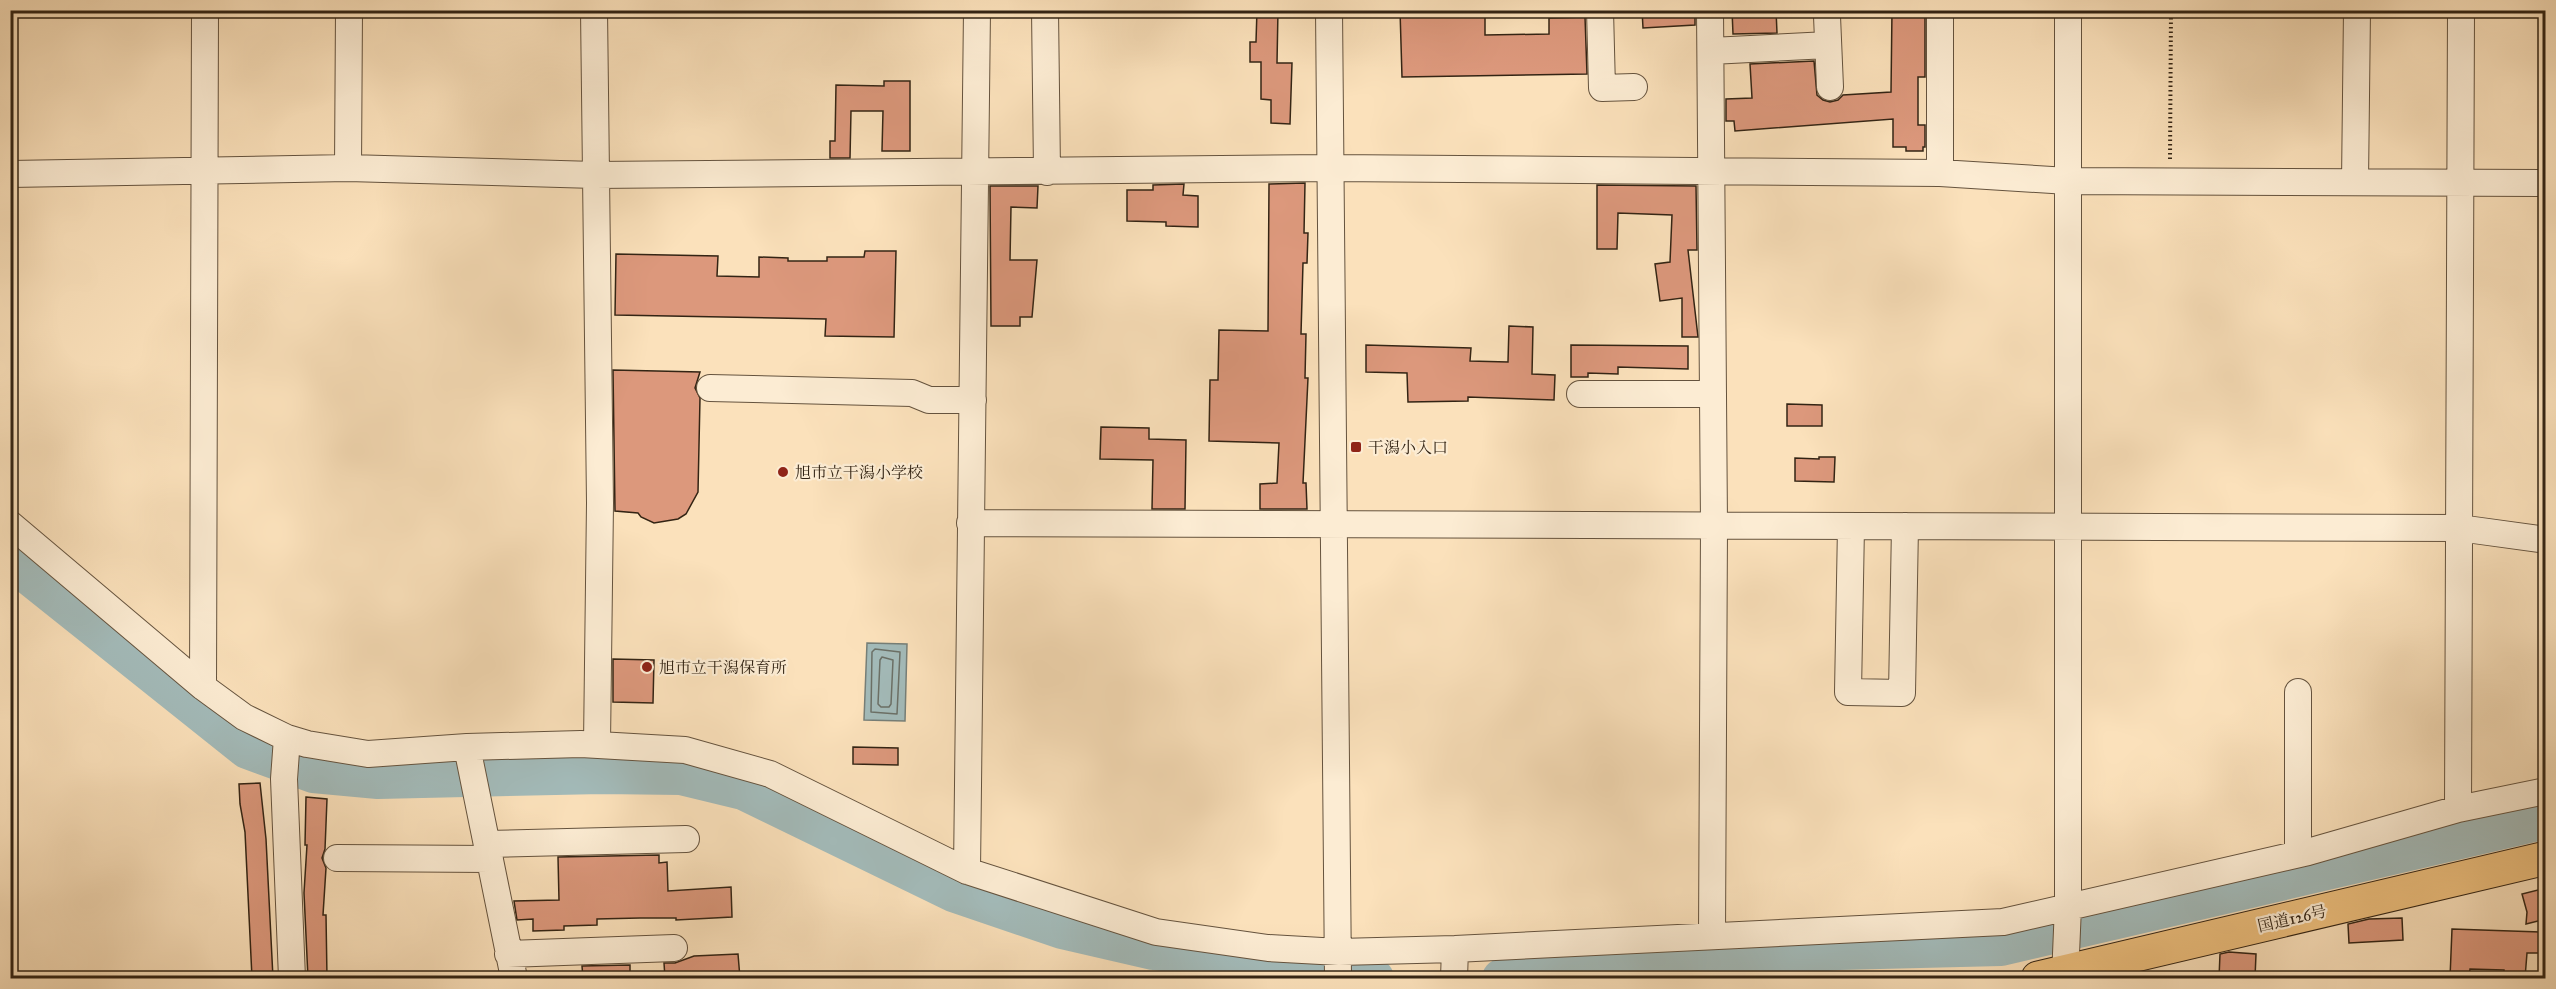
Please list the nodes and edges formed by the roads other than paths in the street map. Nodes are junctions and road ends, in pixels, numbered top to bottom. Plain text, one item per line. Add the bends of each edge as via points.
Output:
1 (204, 10) edge
2 (349, 10) edge
3 (594, 10) edge
4 (977, 10) edge
5 (1045, 10) edge
6 (1329, 10) edge
7 (1600, 10) edge
8 (1710, 10) edge
9 (1940, 10) edge
10 (2068, 10) edge
11 (2357, 10) edge
12 (2461, 10) edge
13 (1827, 16) dead end
14 (1828, 45) junction
15 (1711, 51) junction
16 (1634, 87) dead end
17 (1830, 87) dead end
18 (348, 168) junction
19 (1331, 168) junction
20 (204, 170) junction
21 (1047, 172) junction
22 (1711, 172) junction
23 (977, 173) junction
24 (1940, 173) junction
25 (10, 174) edge
26 (595, 175) junction
27 (2068, 181) junction
28 (2355, 182) junction
29 (2460, 183) junction
30 (2546, 183) edge
31 (710, 388) dead end
32 (1580, 394) dead end
33 (1713, 394) junction
34 (973, 400) junction
35 (970, 523) junction
36 (10, 524) edge
37 (1333, 524) junction
38 (1713, 526) junction
39 (1851, 526) junction
40 (1905, 526) junction
41 (2068, 526) junction
42 (2459, 528) junction
43 (2546, 540) edge
44 (203, 687) junction
45 (2298, 692) dead end
46 (286, 744) junction
47 (597, 744) junction
48 (469, 754) junction
49 (2546, 791) edge
50 (2458, 809) junction
51 (686, 839) dead end
52 (489, 852) junction
53 (2298, 854) junction
54 (337, 858) dead end
55 (2546, 858) edge
56 (967, 871) junction
57 (2068, 906) junction
58 (1712, 936) junction
59 (674, 948) dead end
60 (1455, 949) junction
61 (1338, 952) junction
62 (511, 966) edge
63 (2059, 970) edge
64 (292, 978) edge
65 (1338, 978) edge
66 (1454, 978) edge

1 - 20 street
2 - 18 street
3 - 26 street
4 - 23 street
5 - 21 street
6 - 19 street
7 - 16 street via 1602,88
8 - 15 street
9 - 24 street
10 - 27 street
11 - 28 street
12 - 29 street
13 - 14 street
14 - 15 street
14 - 17 street
15 - 22 street
18 - 20 street
18 - 26 street
19 - 21 street
19 - 22 street
19 - 37 street
20 - 25 street
20 - 44 street
21 - 23 street
22 - 24 street
22 - 33 street
23 - 26 street
23 - 34 street
24 - 27 street
26 - 47 street via 600,503
27 - 28 street
27 - 41 street
28 - 29 street
29 - 30 street
29 - 42 street
31 - 34 street via 912,393 929,400
32 - 33 street
33 - 38 street
34 - 35 street
35 - 37 street
35 - 56 street
36 - 44 street
37 - 38 street
37 - 61 street
38 - 39 street
38 - 58 street
39 - 40 street
39 - 40 street via 1848,692 1902,693
40 - 41 street
41 - 42 street
41 - 57 street
42 - 43 street
42 - 50 street
44 - 46 street
45 - 53 street
46 - 48 street via 368,754
46 - 64 street
47 - 48 street
47 - 56 street via 685,750 770,774
48 - 52 street
49 - 50 street
50 - 53 street
51 - 52 street
52 - 54 street
52 - 62 street
53 - 57 street
55 - 63 highway, 国道126号
56 - 61 street via 1156,932 1268,948
57 - 58 street via 2003,922
57 - 63 street
58 - 60 street
59 - 62 street
60 - 61 street
60 - 66 street
61 - 65 street

